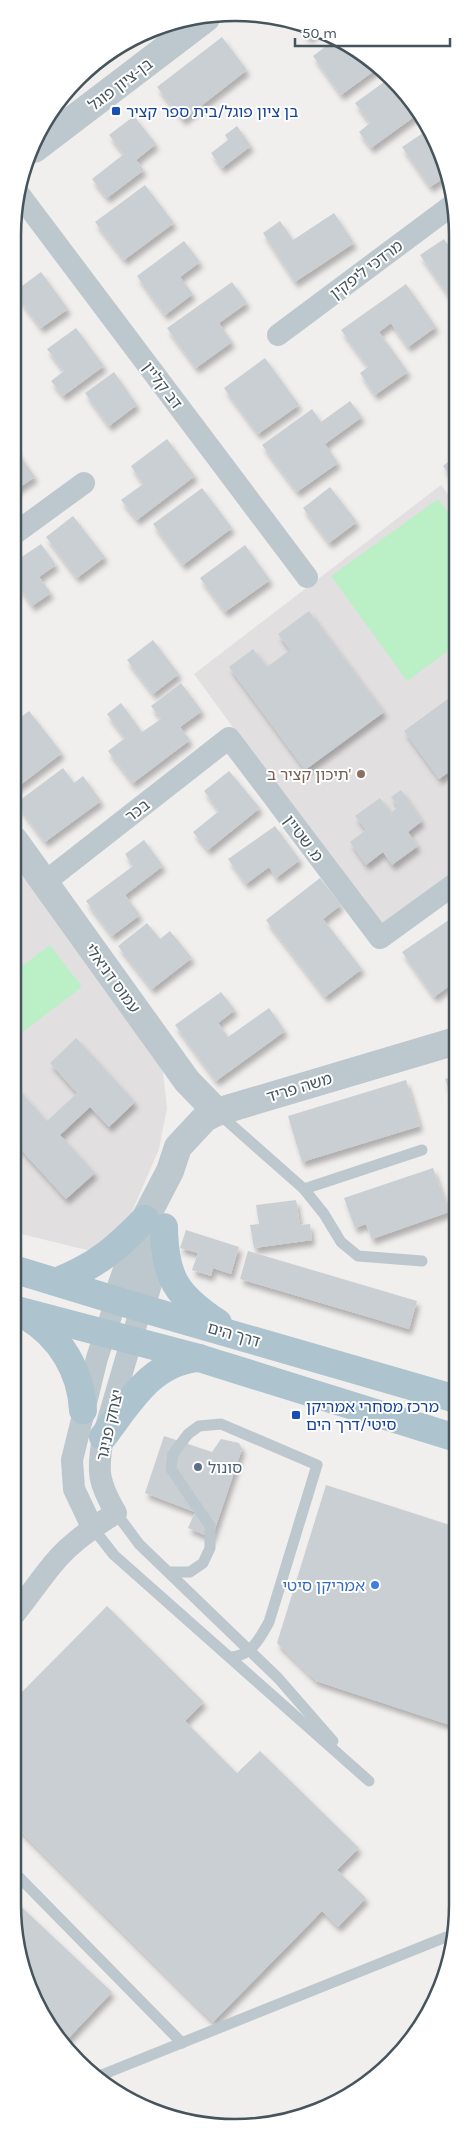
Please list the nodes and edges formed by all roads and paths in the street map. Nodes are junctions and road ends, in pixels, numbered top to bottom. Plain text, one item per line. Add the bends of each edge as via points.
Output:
1 (198, 24) edge
2 (42, 143) edge
3 (24, 202) edge
4 (447, 209) edge
5 (278, 336) dead end
6 (84, 483) dead end
7 (21, 529) edge
8 (307, 577) dead end
9 (229, 738) joint
10 (21, 849) edge
11 (45, 882) junction
12 (449, 888) edge
13 (449, 1043) edge
14 (187, 1081) junction
15 (217, 1112) junction
16 (422, 1150) dead end
17 (174, 1159) junction
18 (304, 1189) junction
19 (154, 1223) junction
20 (422, 1261) dead end
21 (21, 1271) edge
22 (58, 1282) junction
23 (128, 1304) junction
24 (21, 1311) edge
25 (21, 1314) edge
26 (236, 1335) junction
27 (118, 1337) junction
28 (199, 1358) junction
29 (449, 1397) edge
30 (83, 1410) junction
31 (449, 1436) edge
32 (103, 1437) junction
33 (116, 1513) junction
34 (92, 1527) junction
35 (169, 1572) junction
36 (21, 1606) edge
37 (249, 1651) junction
38 (230, 1657) junction
39 (21, 1880) edge
40 (446, 1937) dead end
41 (182, 2043) junction
42 (104, 2074) edge

1 - 2 street, בן-ציון פוגל
3 - 8 street, דב קליין
4 - 5 street, מרדכי ליפקין
6 - 7 street
9 - 11 street, בכר
9 - 12 street, מ. שטיין via 380,938
10 - 11 street, עמוס דניאלי
11 - 14 street, עמוס דניאלי
13 - 15 street, משה פריד
14 - 15 street, עמוס דניאלי
14 - 17 street via 187,1125
15 - 17 street, משה פריד via 205,1118
15 - 18 lane
16 - 18 lane
17 - 19 street, משה פריד
18 - 20 lane via 342,1242 358,1256
19 - 22 main road via 81,1272
19 - 23 street, משה פריד
19 - 26 main road via 180,1291 194,1306
21 - 22 main road, דרך הים
22 - 23 main road, דרך הים
23 - 26 main road, דרך הים
23 - 27 street, יצחק פניגר
24 - 27 main road, דרך הים
25 - 30 main road via 37,1323 59,1345 77,1379
26 - 29 main road, דרך הים
27 - 28 main road, דרך הים
27 - 30 street, יצחק פניגר
27 - 32 street, יצחק פניגר
28 - 31 main road, דרך הים
28 - 32 main road via 184,1359 154,1376 134,1395
30 - 34 street, יצחק פניגר via 72,1460 72,1478
32 - 33 street, יצחק פניגר via 99,1474
33 - 34 street
33 - 35 lane via 139,1544
34 - 36 street via 54,1563
34 - 38 lane via 114,1555
35 - 37 lane
35 - 37 lane via 190,1572 203,1563 210,1548 210,1526 171,1469 173,1454 188,1434 199,1426 221,1424 317,1465 269,1622
37 - 38 lane
37 - 38 lane via 278,1678 369,1782
39 - 41 lane
40 - 41 lane
41 - 42 lane

